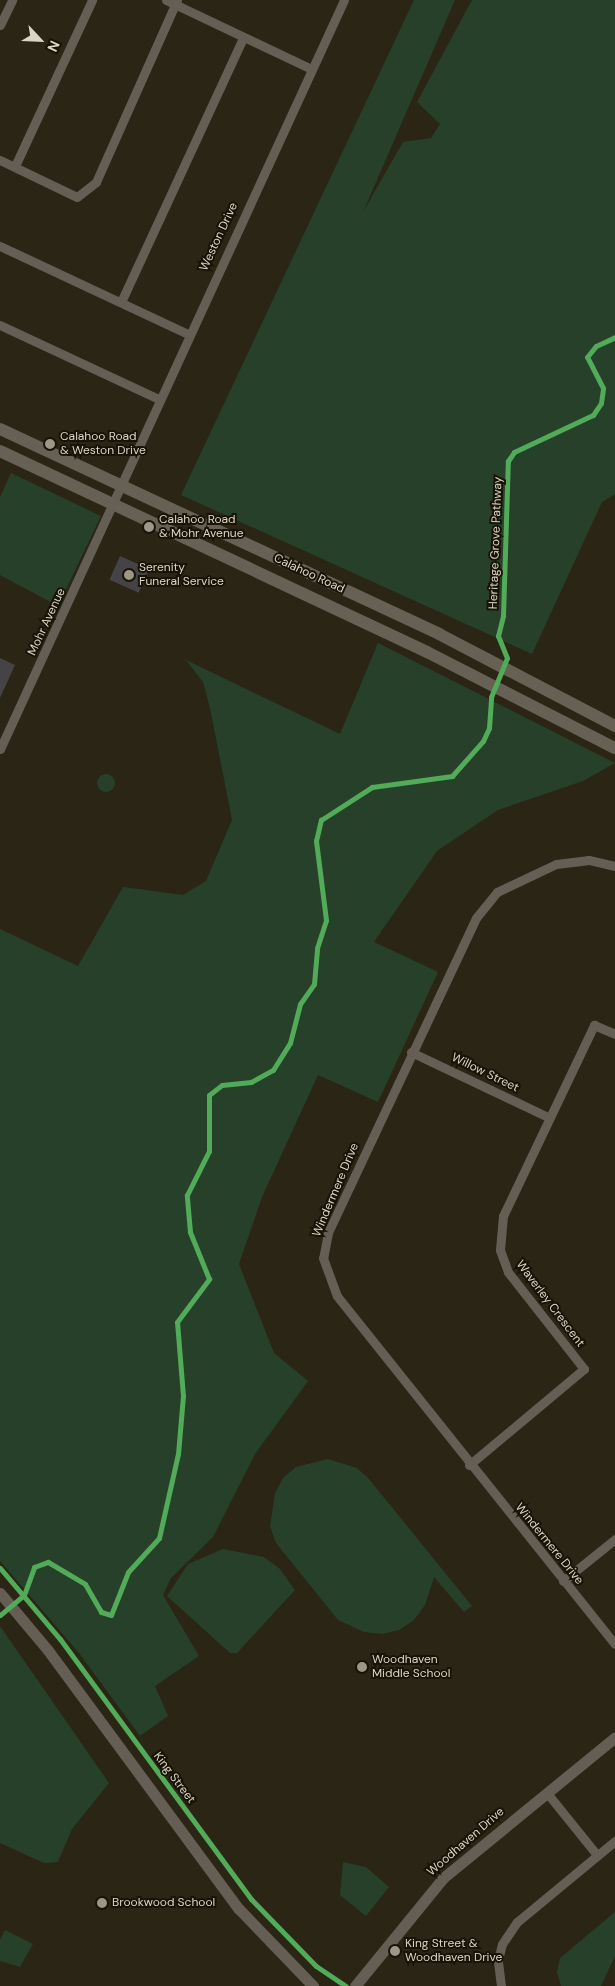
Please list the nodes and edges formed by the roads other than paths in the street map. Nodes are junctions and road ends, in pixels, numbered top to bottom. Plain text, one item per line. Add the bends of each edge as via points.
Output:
1 (12, 0) edge
2 (92, 0) edge
3 (166, 0) edge
4 (344, 0) edge
5 (176, 2) edge
6 (0, 25) edge
7 (243, 38) junction
8 (311, 69) junction
9 (0, 160) edge
10 (15, 166) junction
11 (0, 246) edge
12 (121, 302) junction
13 (0, 325) edge
14 (188, 334) junction
15 (159, 399) junction
16 (0, 429) edge
17 (0, 452) edge
18 (121, 486) junction
19 (114, 505) junction
20 (615, 726) edge
21 (615, 748) edge
22 (0, 749) edge
23 (615, 866) edge
24 (615, 1034) edge
25 (411, 1052) junction
26 (548, 1117) junction
27 (469, 1465) junction
28 (615, 1539) edge
29 (563, 1581) junction
30 (0, 1593) edge
31 (615, 1644) edge
32 (615, 1737) edge
33 (546, 1793) junction
34 (615, 1841) edge
35 (597, 1856) junction
36 (313, 1986) edge
37 (355, 1986) edge
38 (501, 1986) edge

1 - 6 street
2 - 10 street
3 - 5 street
4 - 8 street, Weston Drive
5 - 7 street
5 - 10 street via 96,182 77,197
7 - 8 street
7 - 12 street
8 - 14 street, Weston Drive
9 - 10 street
11 - 12 street
12 - 14 street
13 - 15 street
14 - 15 street, Weston Drive
15 - 18 street, Weston Drive
16 - 18 main road, Calahoo Road
17 - 19 main road, Calahoo Road
18 - 19 street, Mohr Avenue
18 - 20 main road, Calahoo Road via 439,634
19 - 21 main road, Calahoo Road via 427,652
19 - 22 street, Mohr Avenue
23 - 25 street, Windermere Drive via 589,860 556,864 497,892 476,918
24 - 26 street, Waverley Crescent via 594,1025
25 - 26 street, Willow Street
25 - 27 street, Windermere Drive via 328,1233 323,1258 337,1296
26 - 27 street, Waverley Crescent via 503,1216 500,1250 508,1272 584,1369
27 - 29 street, Windermere Drive
28 - 29 street
29 - 31 street, Windermere Drive
30 - 36 street via 47,1649 239,1909
32 - 33 street, Woodhaven Drive
33 - 35 street
33 - 37 street, Woodhaven Drive via 443,1878
34 - 35 street
35 - 38 street via 508,1933 498,1960

